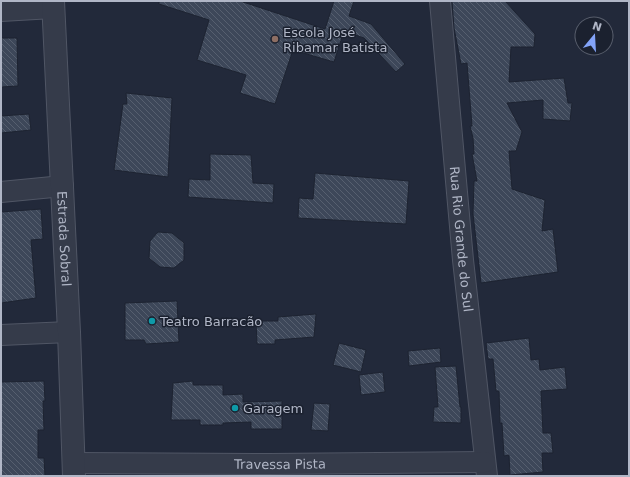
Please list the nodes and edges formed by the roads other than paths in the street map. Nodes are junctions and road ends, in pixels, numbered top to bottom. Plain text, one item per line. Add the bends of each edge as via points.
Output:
1 (440, 1) edge
2 (53, 5) edge
3 (1, 11) edge
4 (62, 186) junction
5 (1, 192) edge
6 (69, 332) junction
7 (1, 335) edge
8 (486, 469) edge
9 (74, 470) edge
10 (270, 470) edge

1 - 8 street, Rua Rio Grande do Sul via 463,260
2 - 3 street
2 - 4 street, Estrada Sobral
4 - 5 street
4 - 6 street, Estrada Sobral
6 - 7 street
6 - 9 street, Estrada Sobral
8 - 10 street, Travessa Pista
9 - 10 street, Travessa Pista

